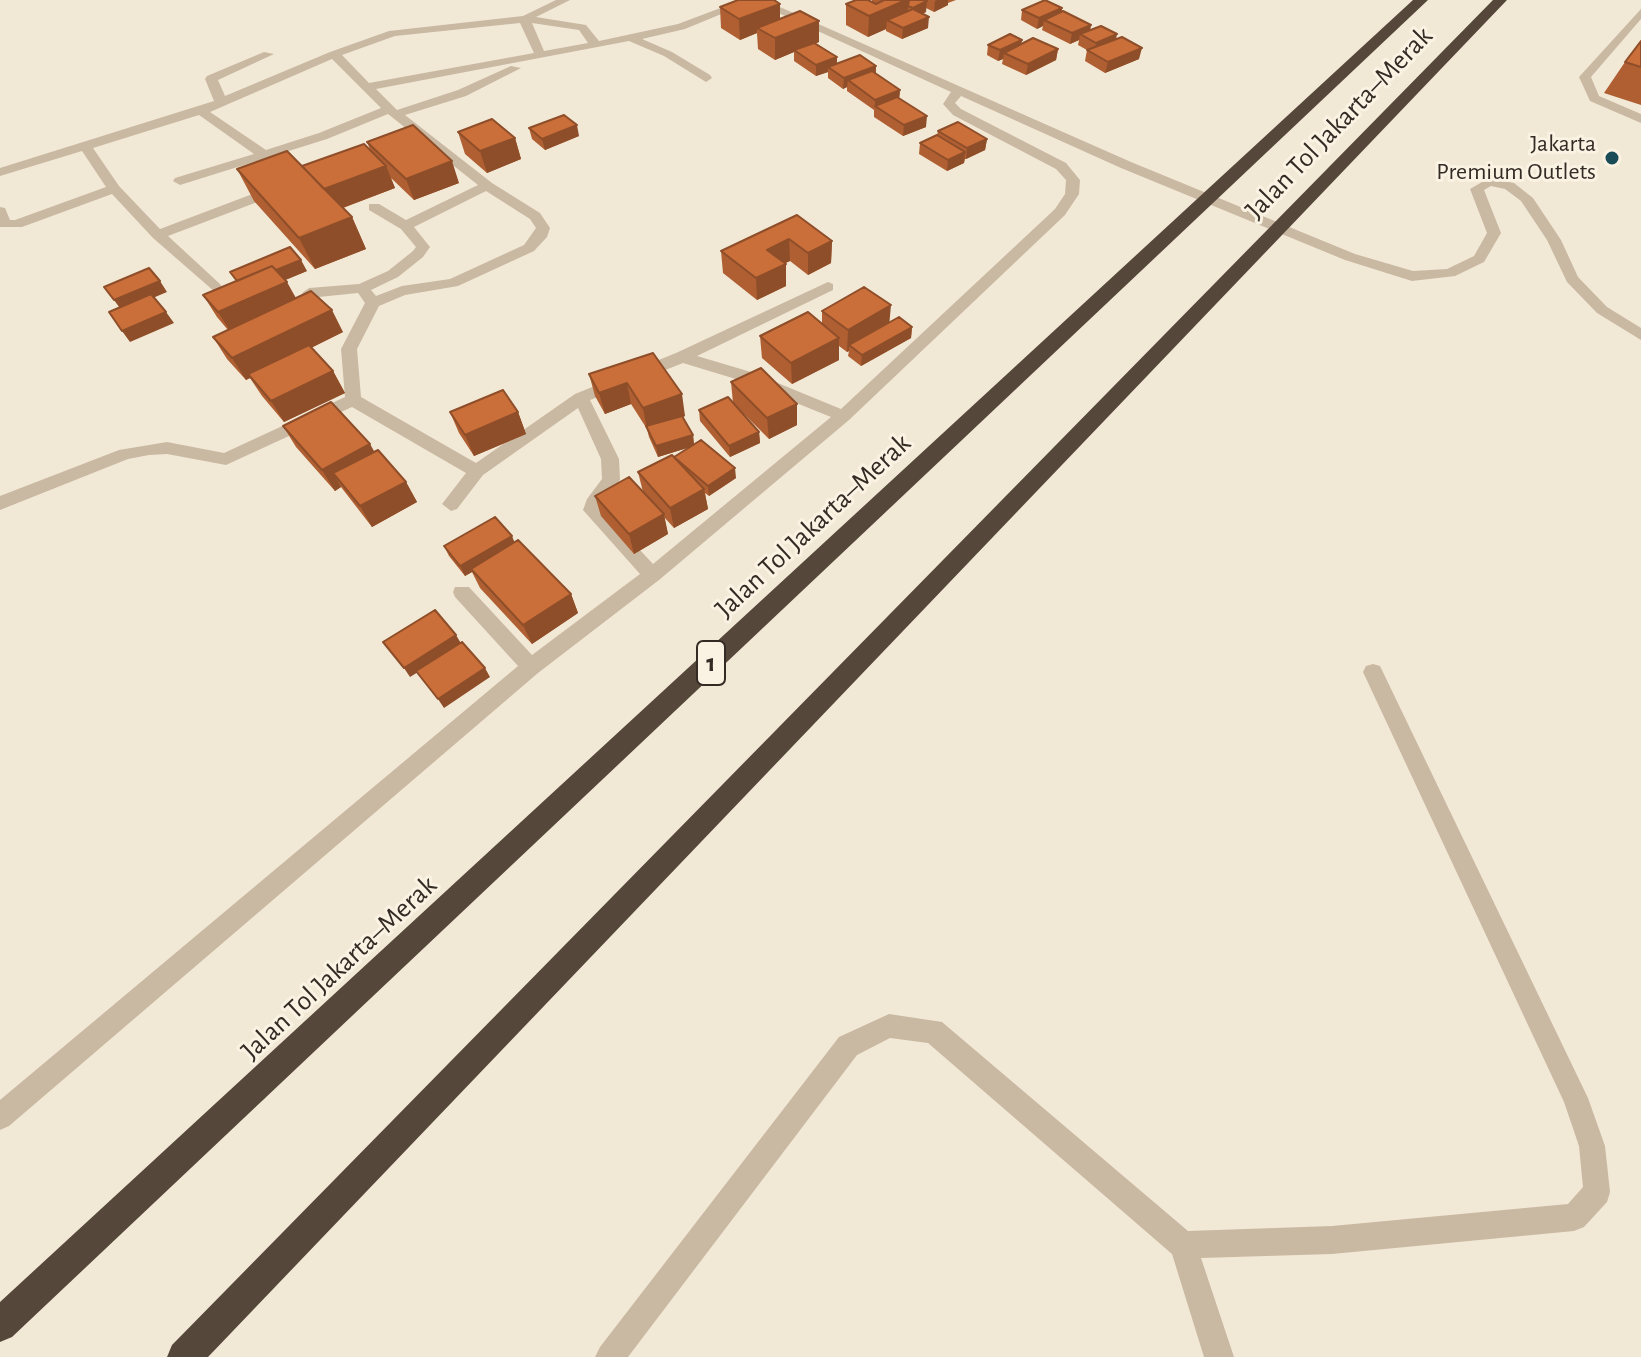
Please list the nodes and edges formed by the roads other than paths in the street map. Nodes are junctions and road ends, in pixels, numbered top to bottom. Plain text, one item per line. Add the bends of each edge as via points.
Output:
1 (565, 0) edge
2 (753, 0) edge
3 (1421, 0) edge
4 (1500, 0) edge
5 (1641, 12) edge
6 (524, 19) junction
7 (841, 27) dead end
8 (829, 33) junction
9 (631, 38) junction
10 (595, 45) junction
11 (268, 54) dead end
12 (334, 54) junction
13 (541, 56) junction
14 (706, 78) dead end
15 (365, 87) junction
16 (960, 92) junction
17 (221, 102) junction
18 (201, 111) junction
19 (392, 112) junction
20 (1641, 119) edge
21 (85, 146) junction
22 (263, 154) junction
23 (0, 172) edge
24 (180, 181) dead end
25 (296, 183) edge
26 (487, 186) junction
27 (114, 189) junction
28 (374, 207) dead end
29 (0, 211) edge
30 (406, 226) junction
31 (158, 235) junction
32 (215, 287) edge
33 (828, 287) dead end
34 (362, 288) junction
35 (309, 293) edge
36 (373, 303) junction
37 (1641, 335) edge
38 (682, 357) junction
39 (581, 398) junction
40 (353, 400) junction
41 (843, 416) junction
42 (477, 471) junction
43 (0, 503) edge
44 (451, 504) dead end
45 (652, 575) junction
46 (462, 592) dead end
47 (531, 667) junction
48 (1373, 672) dead end
49 (0, 1117) edge
50 (1183, 1245) junction
51 (0, 1325) edge
52 (184, 1357) edge
53 (610, 1357) edge
54 (1219, 1357) edge

1 - 6 street
2 - 8 street
2 - 9 street via 681,27
3 - 51 highway, Jalan Tol Jakarta–Merak / 1
4 - 52 highway, Jalan Tol Jakarta–Merak
5 - 20 street via 1585,77 1594,98
6 - 10 street via 582,27
6 - 12 street via 393,33
6 - 13 street
7 - 8 street
8 - 16 street
9 - 10 street
9 - 14 street via 683,61
10 - 13 street
11 - 17 street via 211,79
12 - 15 street
12 - 17 street
13 - 15 street
13 - 19 street via 462,93
15 - 19 street
16 - 37 street via 1350,257 1412,276 1450,273 1479,259 1494,233 1477,189 1489,182 1509,186 1526,198 1572,279 1602,310
16 - 41 street via 949,104 957,112 1061,166 1073,180 1072,194 1060,212
17 - 18 street
18 - 21 street
18 - 22 street
19 - 22 street
19 - 26 street via 419,140
21 - 23 street
21 - 27 street
22 - 24 street
25 - 31 street
26 - 30 street
26 - 36 street via 535,216 543,228 529,248 453,283 402,291
27 - 29 street via 17,224 5,224
27 - 31 street
28 - 30 street
30 - 34 street via 423,247 393,274
31 - 32 street
33 - 38 street
34 - 35 street
34 - 36 street
36 - 40 street via 349,349
38 - 39 street
38 - 41 street
39 - 42 street
39 - 45 street via 610,459 611,480 592,510
40 - 42 street
40 - 43 street via 226,459 149,449
41 - 45 street
42 - 44 street
45 - 47 street
46 - 47 street
47 - 49 street
48 - 50 street via 1575,1098 1592,1146 1597,1192 1574,1217 1332,1240
50 - 53 street via 933,1031 889,1026 848,1046
50 - 54 street

